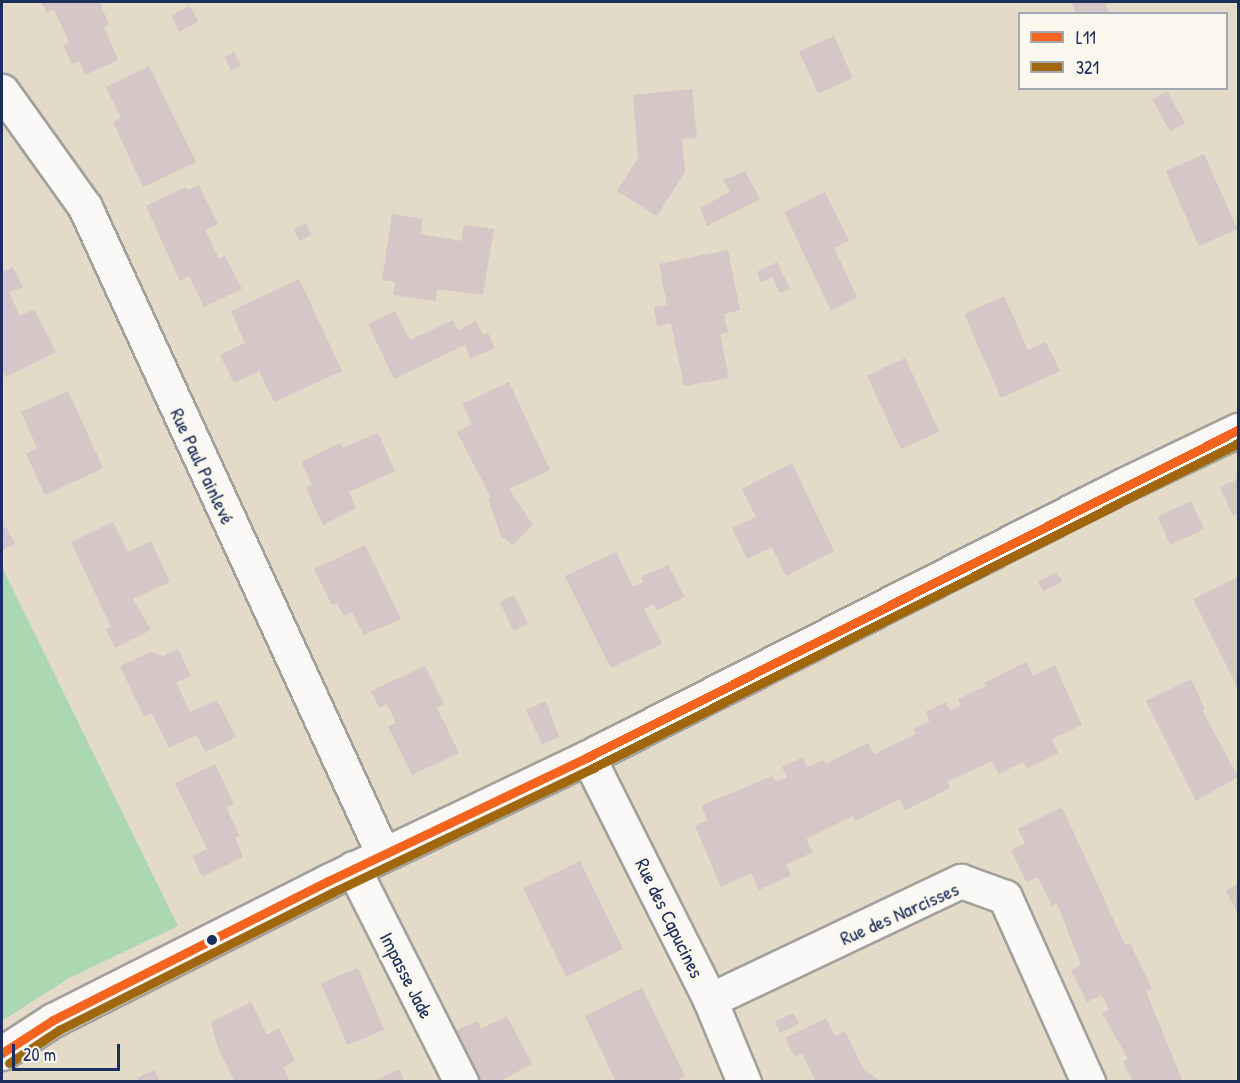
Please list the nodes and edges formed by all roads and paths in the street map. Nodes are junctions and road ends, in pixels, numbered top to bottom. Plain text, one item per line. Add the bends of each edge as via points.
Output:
1 (2, 91) edge
2 (1239, 430) edge
3 (588, 757) junction
4 (383, 854) junction
5 (353, 868) junction
6 (710, 1000) junction
7 (2, 1053) edge
8 (461, 1082) edge
9 (744, 1082) edge
10 (1088, 1082) edge

1 - 4 street, Rue Paul Painlevé via 85,207
2 - 3 street
3 - 4 street
3 - 6 street, Rue des Capucines
4 - 5 street
5 - 7 street via 53,1020
5 - 8 street, Impasse Jade
6 - 9 street, Rue des Capucines
6 - 10 street, Rue des Narcisses via 961,881 1005,897

